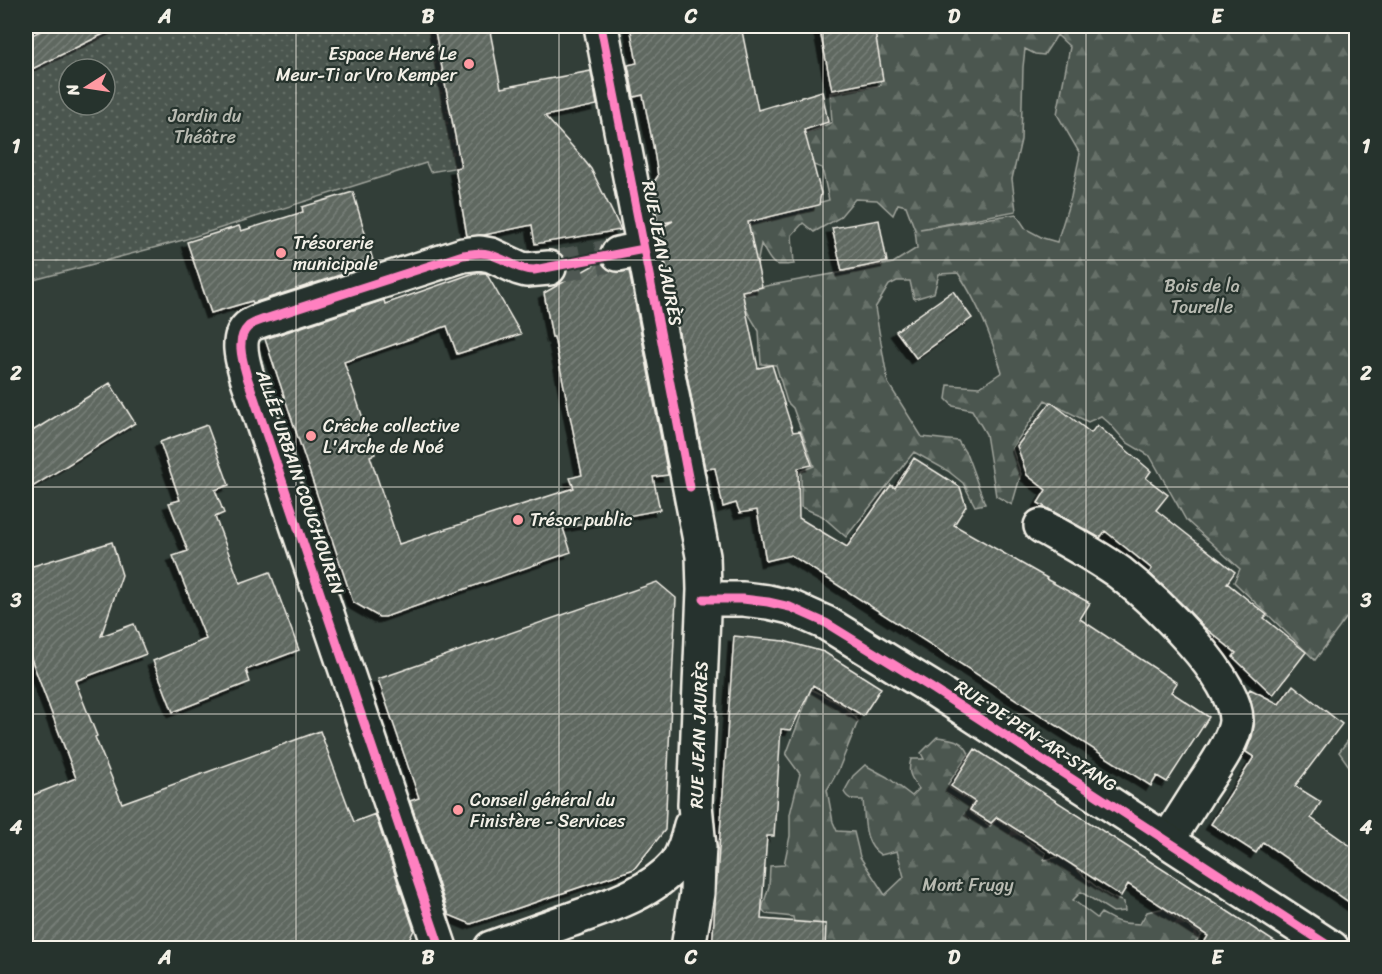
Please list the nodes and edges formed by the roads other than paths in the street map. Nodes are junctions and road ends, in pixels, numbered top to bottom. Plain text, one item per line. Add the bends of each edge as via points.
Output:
1 (601, 26) edge
2 (549, 268) tunnel mouth
3 (1041, 526) dead end
4 (704, 599) junction
5 (695, 805) junction
6 (1167, 841) junction
7 (641, 891) junction
8 (689, 942) edge
9 (440, 948) edge
10 (491, 948) edge
11 (1332, 948) edge

1 - 4 street, RUE JEAN JAURÈS via 631,252 699,530
2 - 9 street, ALLÉE URBAIN COUCHOUREN via 526,270 491,255 464,255 265,318 248,327 241,337 247,377
3 - 6 street via 1104,562 1154,602 1218,674 1233,704 1236,722 1231,739
4 - 5 street, RUE JEAN JAURÈS
4 - 6 street, RUE DE PEN-AR-STANG via 768,602 826,623
5 - 7 street via 678,861
5 - 8 street, RUE JEAN JAURÈS via 699,847 697,893
6 - 11 street, RUE DE PEN-AR-STANG
7 - 8 street via 670,903
7 - 10 street

